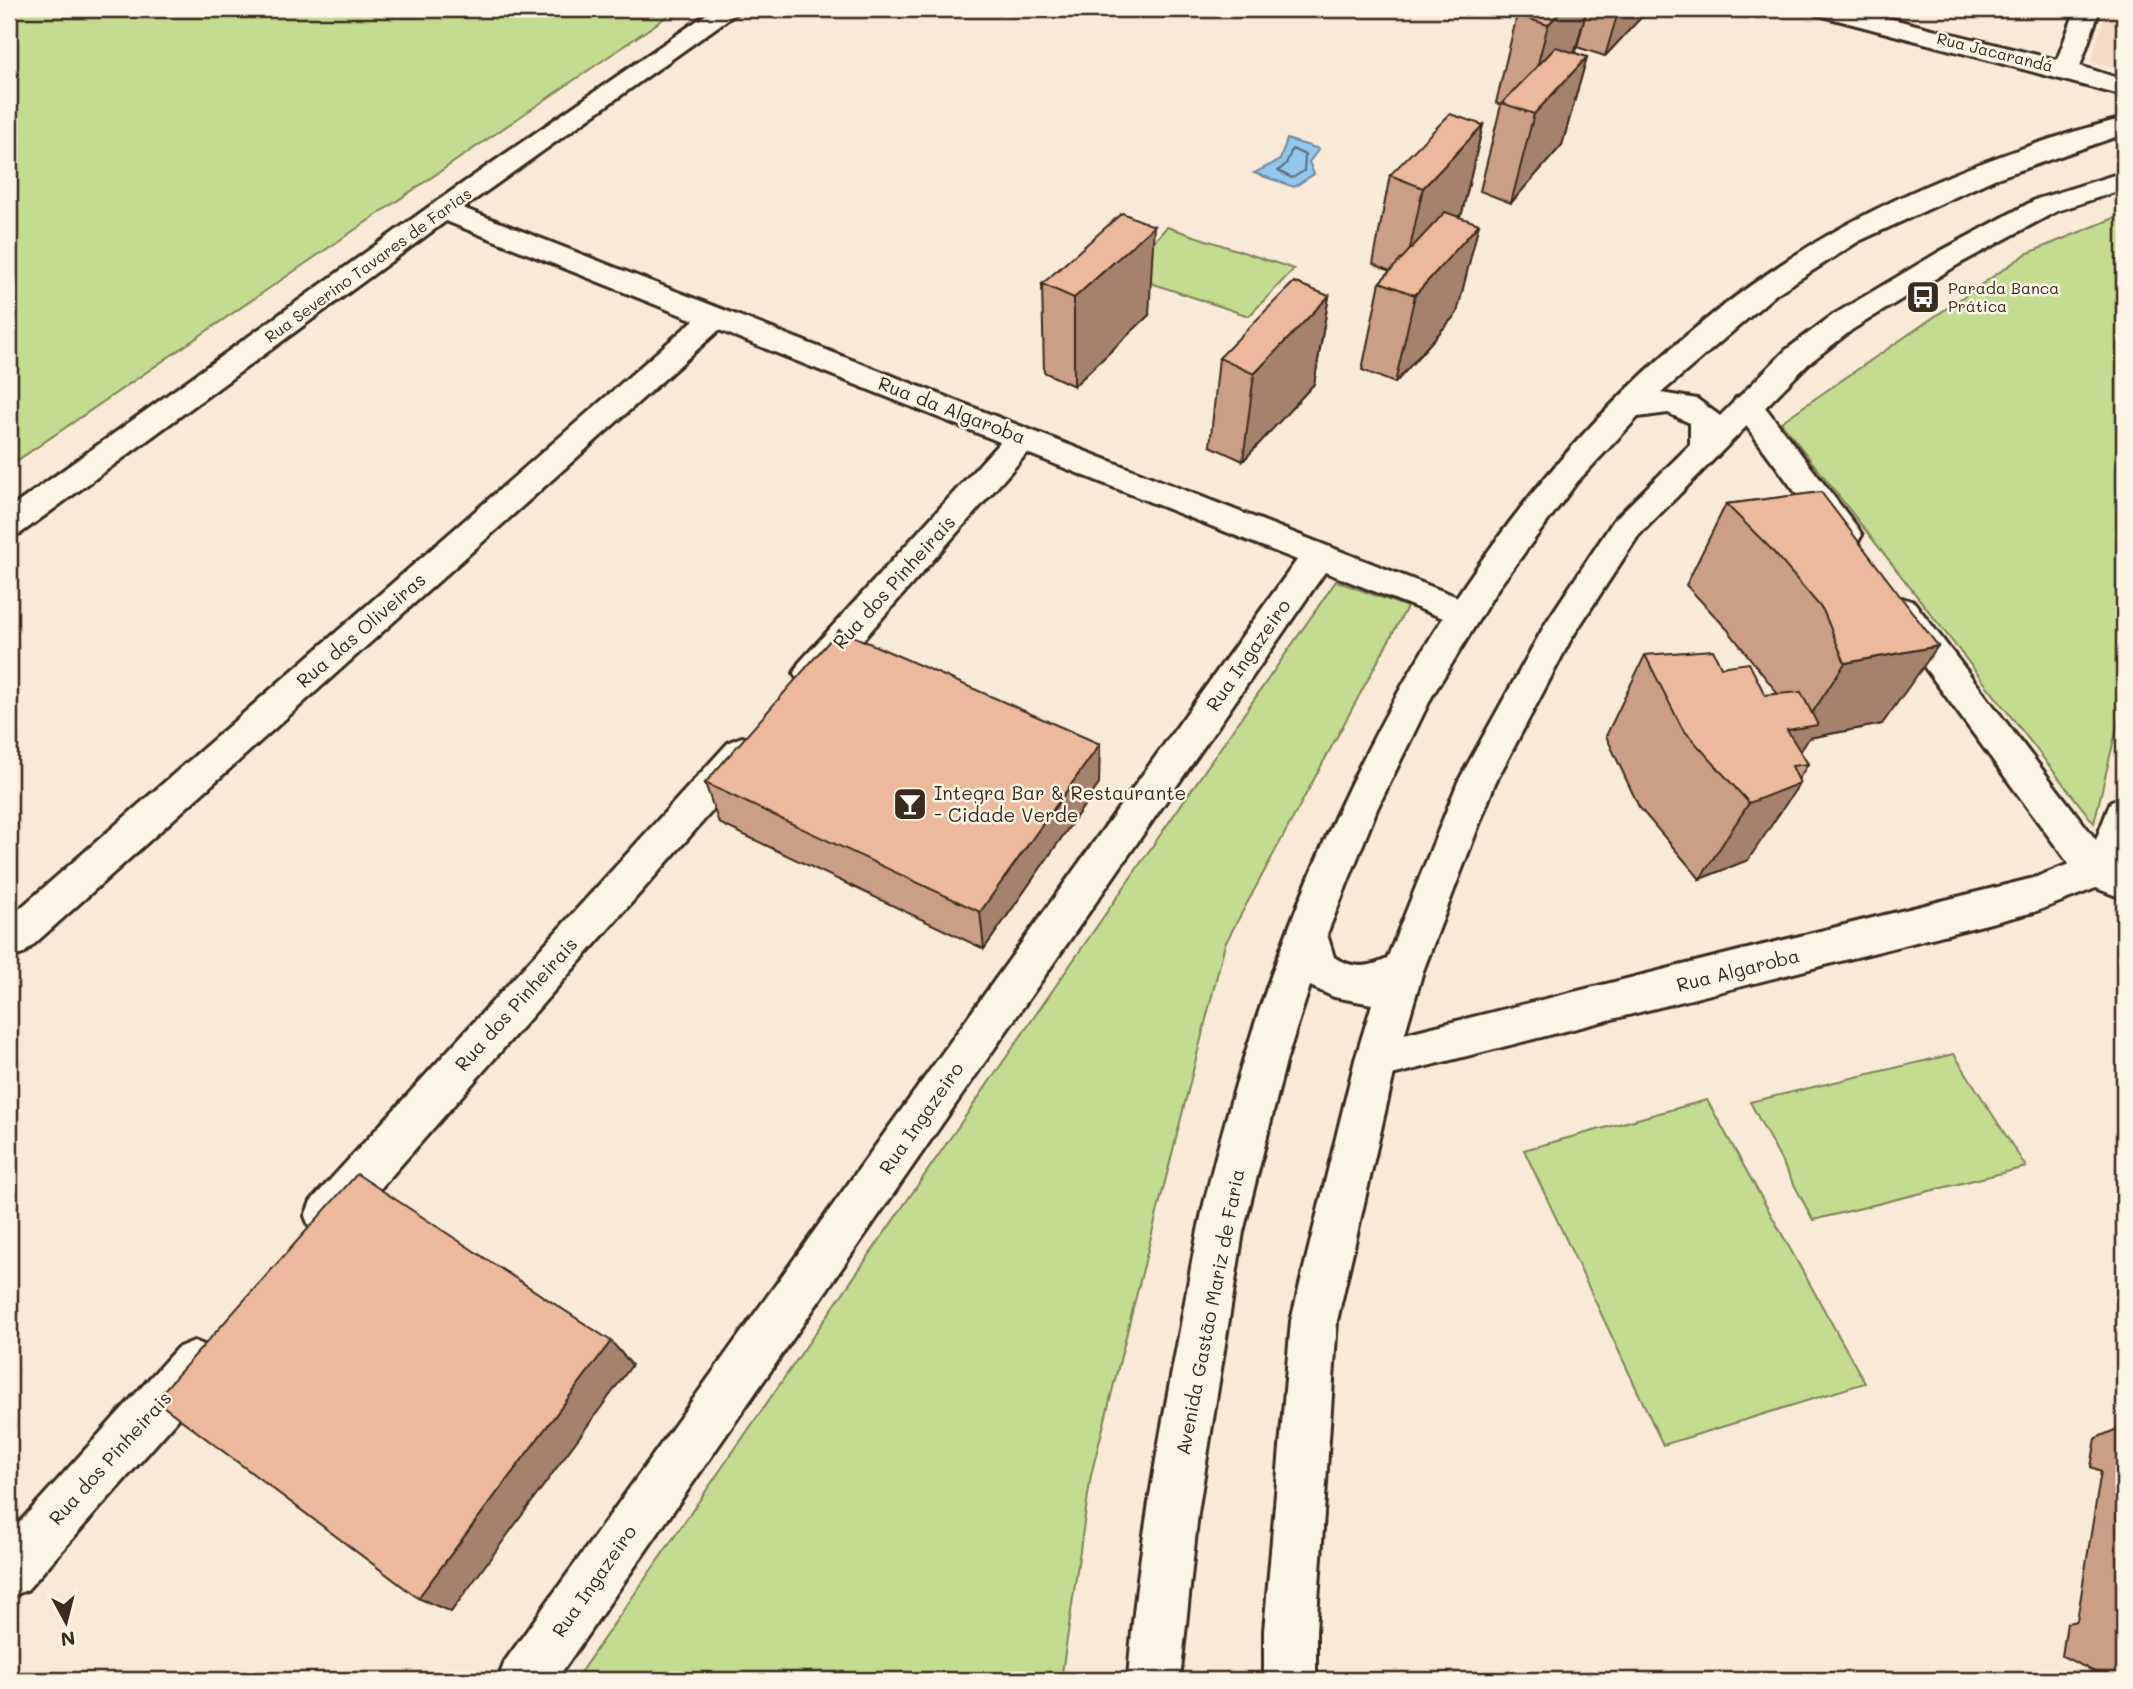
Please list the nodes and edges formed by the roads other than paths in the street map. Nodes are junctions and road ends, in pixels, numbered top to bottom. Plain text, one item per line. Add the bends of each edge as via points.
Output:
1 (730, 9) edge
2 (1824, 9) edge
3 (2088, 9) edge
4 (2066, 70) junction
5 (2124, 88) edge
6 (2124, 126) edge
7 (2124, 180) edge
8 (443, 210) junction
9 (714, 318) junction
10 (1747, 405) junction
11 (1627, 409) junction
12 (1023, 437) junction
13 (1706, 446) junction
14 (9, 525) edge
15 (1318, 556) junction
16 (1461, 612) junction
17 (791, 697) edge
18 (763, 729) edge
19 (2124, 812) edge
20 (2110, 877) edge
21 (1308, 936) junction
22 (9, 942) edge
23 (1403, 971) junction
24 (1376, 1060) junction
25 (307, 1239) edge
26 (223, 1332) edge
27 (9, 1572) edge
28 (524, 1680) edge
29 (1154, 1680) edge
30 (1290, 1680) edge

1 - 8 street, Rua Severino Tavares de Farias
2 - 4 street, Rua Jacarandá
3 - 4 street
4 - 5 street, Rua Jacarandá
6 - 11 street, Avenida Gastão Mariz de Faria via 2000,166 1846,238 1769,286
7 - 10 street via 2047,205 1949,258 1843,322 1797,357
8 - 9 street, Rua da Algaroba
8 - 14 street, Rua Severino Tavares de Farias
9 - 12 street, Rua da Algaroba
9 - 22 street, Rua das Oliveiras
10 - 13 street
10 - 20 street
11 - 13 street via 1671,401 1690,406 1706,419
11 - 16 street, Avenida Gastão Mariz de Faria via 1521,528
12 - 15 street, Rua da Algaroba
12 - 17 street, Rua dos Pinheirais
13 - 23 street via 1626,528 1558,632 1477,782
15 - 16 street, Rua da Algaroba
15 - 28 street, Rua Ingazeiro
16 - 21 street, Avenida Gastão Mariz de Faria via 1372,775 1327,875
18 - 25 street, Rua dos Pinheirais
19 - 20 street
20 - 24 street, Rua Algaroba
21 - 23 street via 1316,968 1334,979 1372,986
21 - 29 street, Avenida Gastão Mariz de Faria via 1279,1009 1228,1198 1189,1409
23 - 24 street
24 - 30 street via 1314,1321
26 - 27 street, Rua dos Pinheirais

